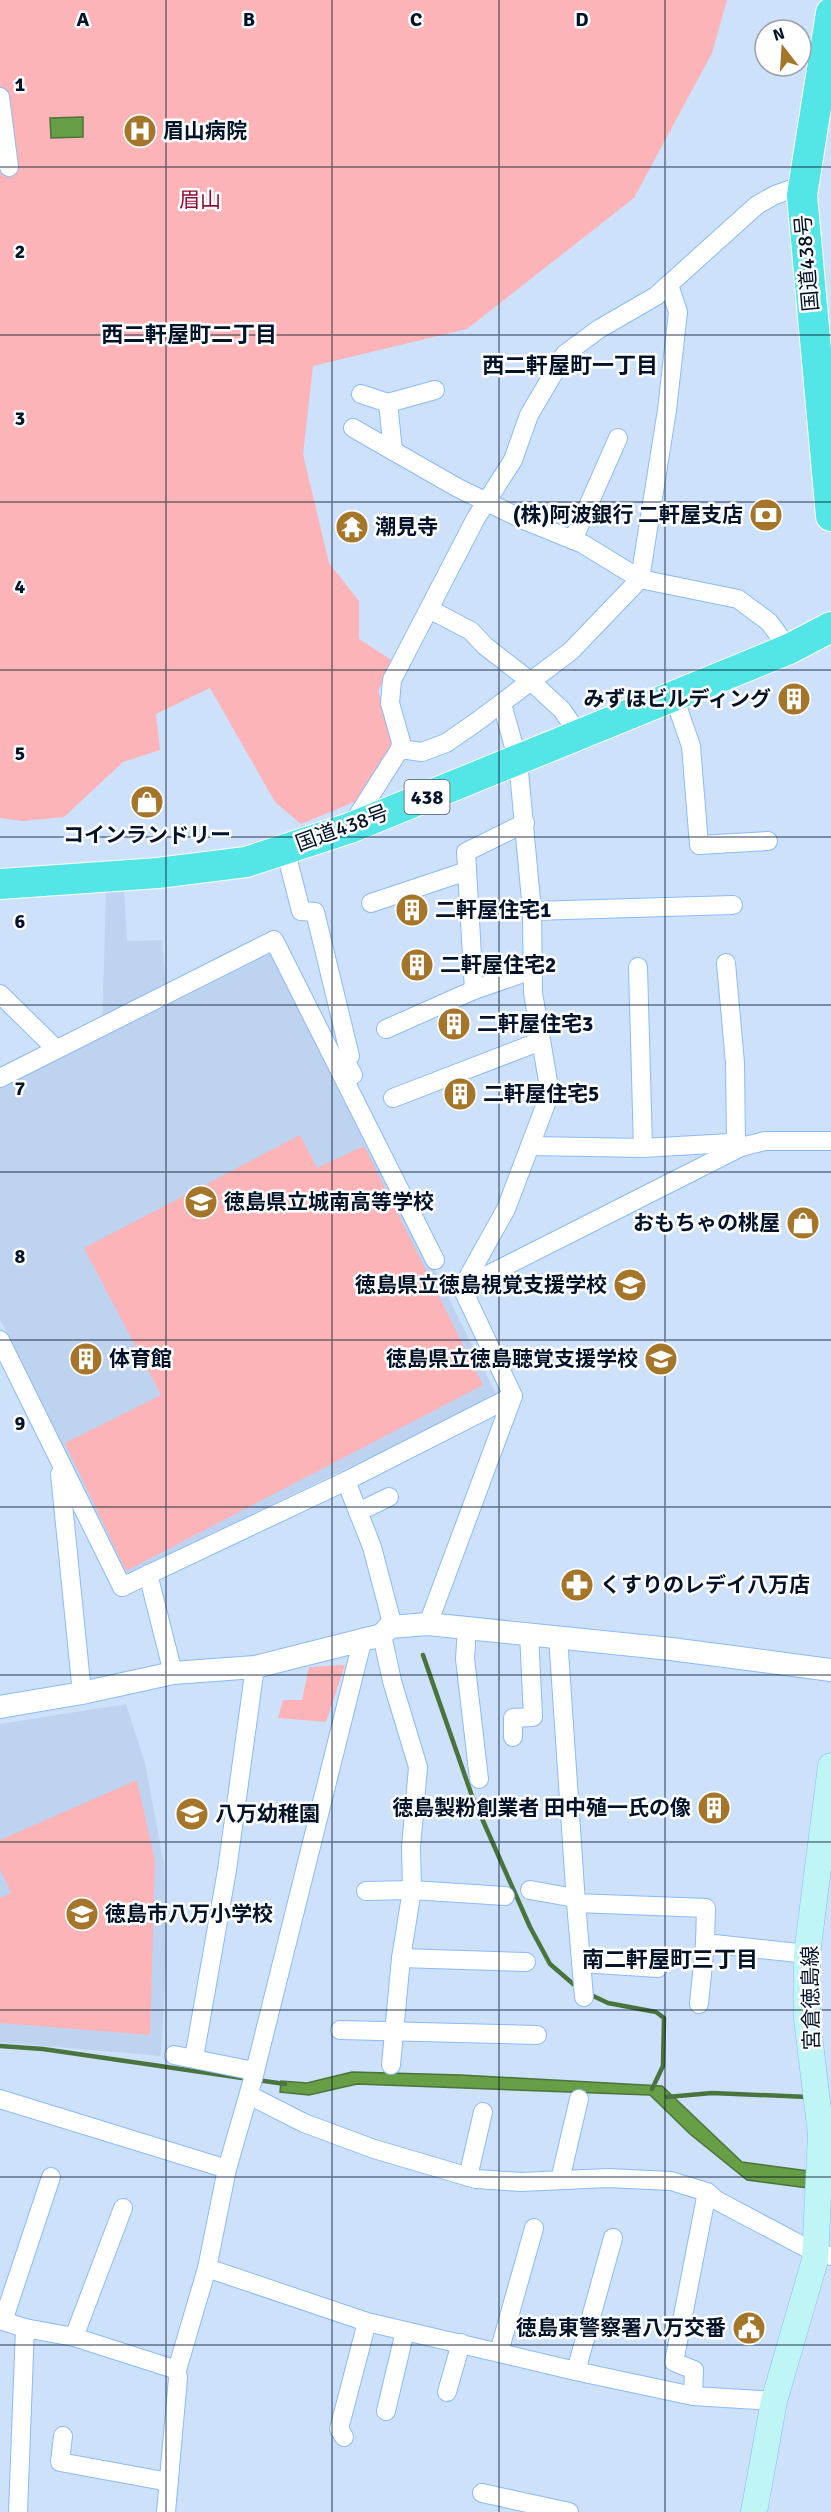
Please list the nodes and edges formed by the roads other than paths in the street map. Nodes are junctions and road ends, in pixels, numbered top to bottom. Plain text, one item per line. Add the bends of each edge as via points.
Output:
1 (831, 12) edge
2 (0, 97) edge
3 (9, 167) dead end
4 (803, 185) junction
5 (669, 285) junction
6 (435, 390) dead end
7 (361, 394) dead end
8 (388, 403) junction
9 (353, 428) dead end
10 (618, 438) dead end
11 (393, 451) junction
12 (829, 485) edge
13 (487, 501) junction
14 (831, 516) edge
15 (573, 540) junction
16 (640, 579) junction
17 (429, 609) junction
18 (831, 627) edge
19 (789, 649) junction
20 (531, 682) junction
21 (674, 697) junction
22 (502, 704) junction
23 (580, 736) junction
24 (400, 748) junction
25 (518, 761) junction
26 (525, 824) junction
27 (350, 828) junction
28 (768, 841) dead end
29 (285, 849) junction
30 (467, 871) junction
31 (0, 884) edge
32 (371, 903) dead end
33 (733, 905) dead end
34 (532, 911) junction
35 (726, 963) dead end
36 (638, 967) dead end
37 (532, 970) junction
38 (474, 990) junction
39 (0, 994) edge
40 (386, 1029) dead end
41 (541, 1041) junction
42 (56, 1049) junction
43 (0, 1078) edge
44 (350, 1092) junction
45 (393, 1098) dead end
46 (831, 1141) edge
47 (739, 1145) junction
48 (530, 1146) junction
49 (642, 1148) junction
50 (435, 1260) dead end
51 (462, 1288) junction
52 (0, 1341) edge
53 (513, 1396) junction
54 (59, 1461) junction
55 (346, 1480) junction
56 (389, 1497) dead end
57 (358, 1512) junction
58 (148, 1574) junction
59 (428, 1624) junction
60 (467, 1628) junction
61 (380, 1633) junction
62 (529, 1633) junction
63 (558, 1636) junction
64 (255, 1668) junction
65 (831, 1670) edge
66 (173, 1673) junction
67 (82, 1693) junction
68 (0, 1707) edge
69 (533, 1717) junction
70 (563, 1718) junction
71 (513, 1737) dead end
72 (831, 1766) edge
73 (479, 1779) dead end
74 (412, 1890) junction
75 (530, 1890) dead end
76 (366, 1891) dead end
77 (506, 1896) dead end
78 (576, 1900) junction
79 (705, 1943) junction
80 (807, 1954) junction
81 (401, 1958) junction
82 (526, 1962) dead end
83 (581, 1963) junction
84 (658, 1968) dead end
85 (584, 1997) dead end
86 (699, 2004) dead end
87 (340, 2030) dead end
88 (394, 2032) junction
89 (537, 2035) dead end
90 (174, 2055) dead end
91 (194, 2058) junction
92 (391, 2065) dead end
93 (254, 2071) junction
94 (249, 2095) junction
95 (0, 2099) edge
96 (579, 2099) dead end
97 (483, 2112) dead end
98 (227, 2169) junction
99 (51, 2177) dead end
100 (468, 2177) junction
101 (560, 2180) junction
102 (707, 2192) junction
103 (123, 2208) dead end
104 (534, 2228) dead end
105 (613, 2238) dead end
106 (823, 2254) edge
107 (207, 2268) junction
108 (1, 2320) edge
109 (367, 2322) junction
110 (26, 2328) junction
111 (405, 2331) junction
112 (74, 2337) junction
113 (461, 2343) junction
114 (499, 2352) junction
115 (177, 2370) junction
116 (576, 2371) junction
117 (447, 2392) dead end
118 (693, 2396) junction
119 (774, 2401) junction
120 (386, 2411) dead end
121 (63, 2436) dead end
122 (344, 2437) dead end
123 (169, 2482) junction
124 (482, 2493) dead end
125 (18, 2512) edge
126 (166, 2512) edge
127 (569, 2512) edge
128 (754, 2512) edge

1 - 4 highway, 国道438号
2 - 3 street
4 - 5 street via 757,205
4 - 12 highway, 国道438号 via 802,212
5 - 13 street via 565,354 529,415 513,460
5 - 16 street via 678,312 661,454
6 - 8 street
7 - 8 street
8 - 11 street
9 - 11 street
10 - 15 street
11 - 13 street
12 - 14 highway, 国道438号
13 - 15 street
13 - 17 street
15 - 16 street
16 - 19 street via 738,599 769,621
16 - 20 street via 571,651
17 - 20 street via 471,631
17 - 24 street via 392,680 390,702
18 - 19 highway, 国道438号 / 438
19 - 21 highway, 国道438号 / 438
20 - 22 street
20 - 23 street via 562,710
21 - 23 highway, 国道438号 / 438
21 - 28 street via 691,746 699,845
22 - 24 street via 446,743 422,752
22 - 25 street
23 - 25 highway, 国道438号 / 438
24 - 27 street
25 - 26 street
25 - 27 highway, 国道438号 / 438
26 - 30 street via 466,852
26 - 34 street
27 - 29 highway, 国道438号 / 438
29 - 31 highway, 国道438号 / 438 via 246,862 158,873
29 - 44 street via 301,911 315,912 348,1045 350,1056 344,1058 360,1088
30 - 32 street
30 - 38 street
33 - 34 street
34 - 37 street
35 - 47 street
36 - 49 street
37 - 38 street
37 - 41 street
38 - 40 street
39 - 42 street
41 - 45 street
41 - 48 street via 550,1093
42 - 43 street
42 - 44 street via 274,940
44 - 50 street
46 - 47 street
47 - 49 street
47 - 51 street
48 - 49 street
48 - 51 street via 506,1209
51 - 53 street
52 - 54 street
53 - 55 street
53 - 59 street
54 - 58 street via 122,1587
54 - 67 street
55 - 57 street
55 - 58 street
56 - 57 street
57 - 61 street via 372,1547
58 - 66 street
59 - 60 street
59 - 61 street
60 - 62 street
60 - 73 street via 465,1659
61 - 64 street
61 - 74 street via 418,1767 411,1847
61 - 93 street
62 - 63 street
62 - 69 street
63 - 65 street
63 - 70 street
64 - 66 street
64 - 91 street via 227,1870
66 - 67 street
67 - 68 street
69 - 70 street
69 - 71 street via 513,1718
70 - 78 street
72 - 80 main road, 宮倉徳島線
74 - 76 street
74 - 77 street
74 - 81 street
75 - 78 street
78 - 79 street via 706,1908
78 - 83 street
79 - 80 street
79 - 86 street
80 - 106 main road, 宮倉徳島線 via 807,2019 821,2134 818,2200
81 - 82 street
81 - 88 street
83 - 84 street
83 - 85 street
87 - 88 street
88 - 89 street
88 - 92 street
90 - 91 street
91 - 93 street
93 - 94 street
94 - 98 street
94 - 100 street via 304,2123
95 - 98 street
96 - 101 street
97 - 100 street
98 - 107 street
99 - 108 street
100 - 101 street
101 - 102 street via 671,2181
102 - 106 street
102 - 118 street via 674,2362 693,2370
103 - 112 street
104 - 114 street
105 - 116 street
106 - 119 main road, 宮倉徳島線
107 - 109 street
107 - 115 street
108 - 110 street
109 - 111 street
109 - 122 street via 339,2429
110 - 112 street
110 - 125 street
111 - 113 street
111 - 120 street
112 - 115 street
113 - 114 street
113 - 117 street
114 - 116 street
115 - 123 street
116 - 118 street
118 - 119 street
119 - 128 main road, 宮倉徳島線
121 - 123 street via 60,2462
123 - 126 street
124 - 127 street

